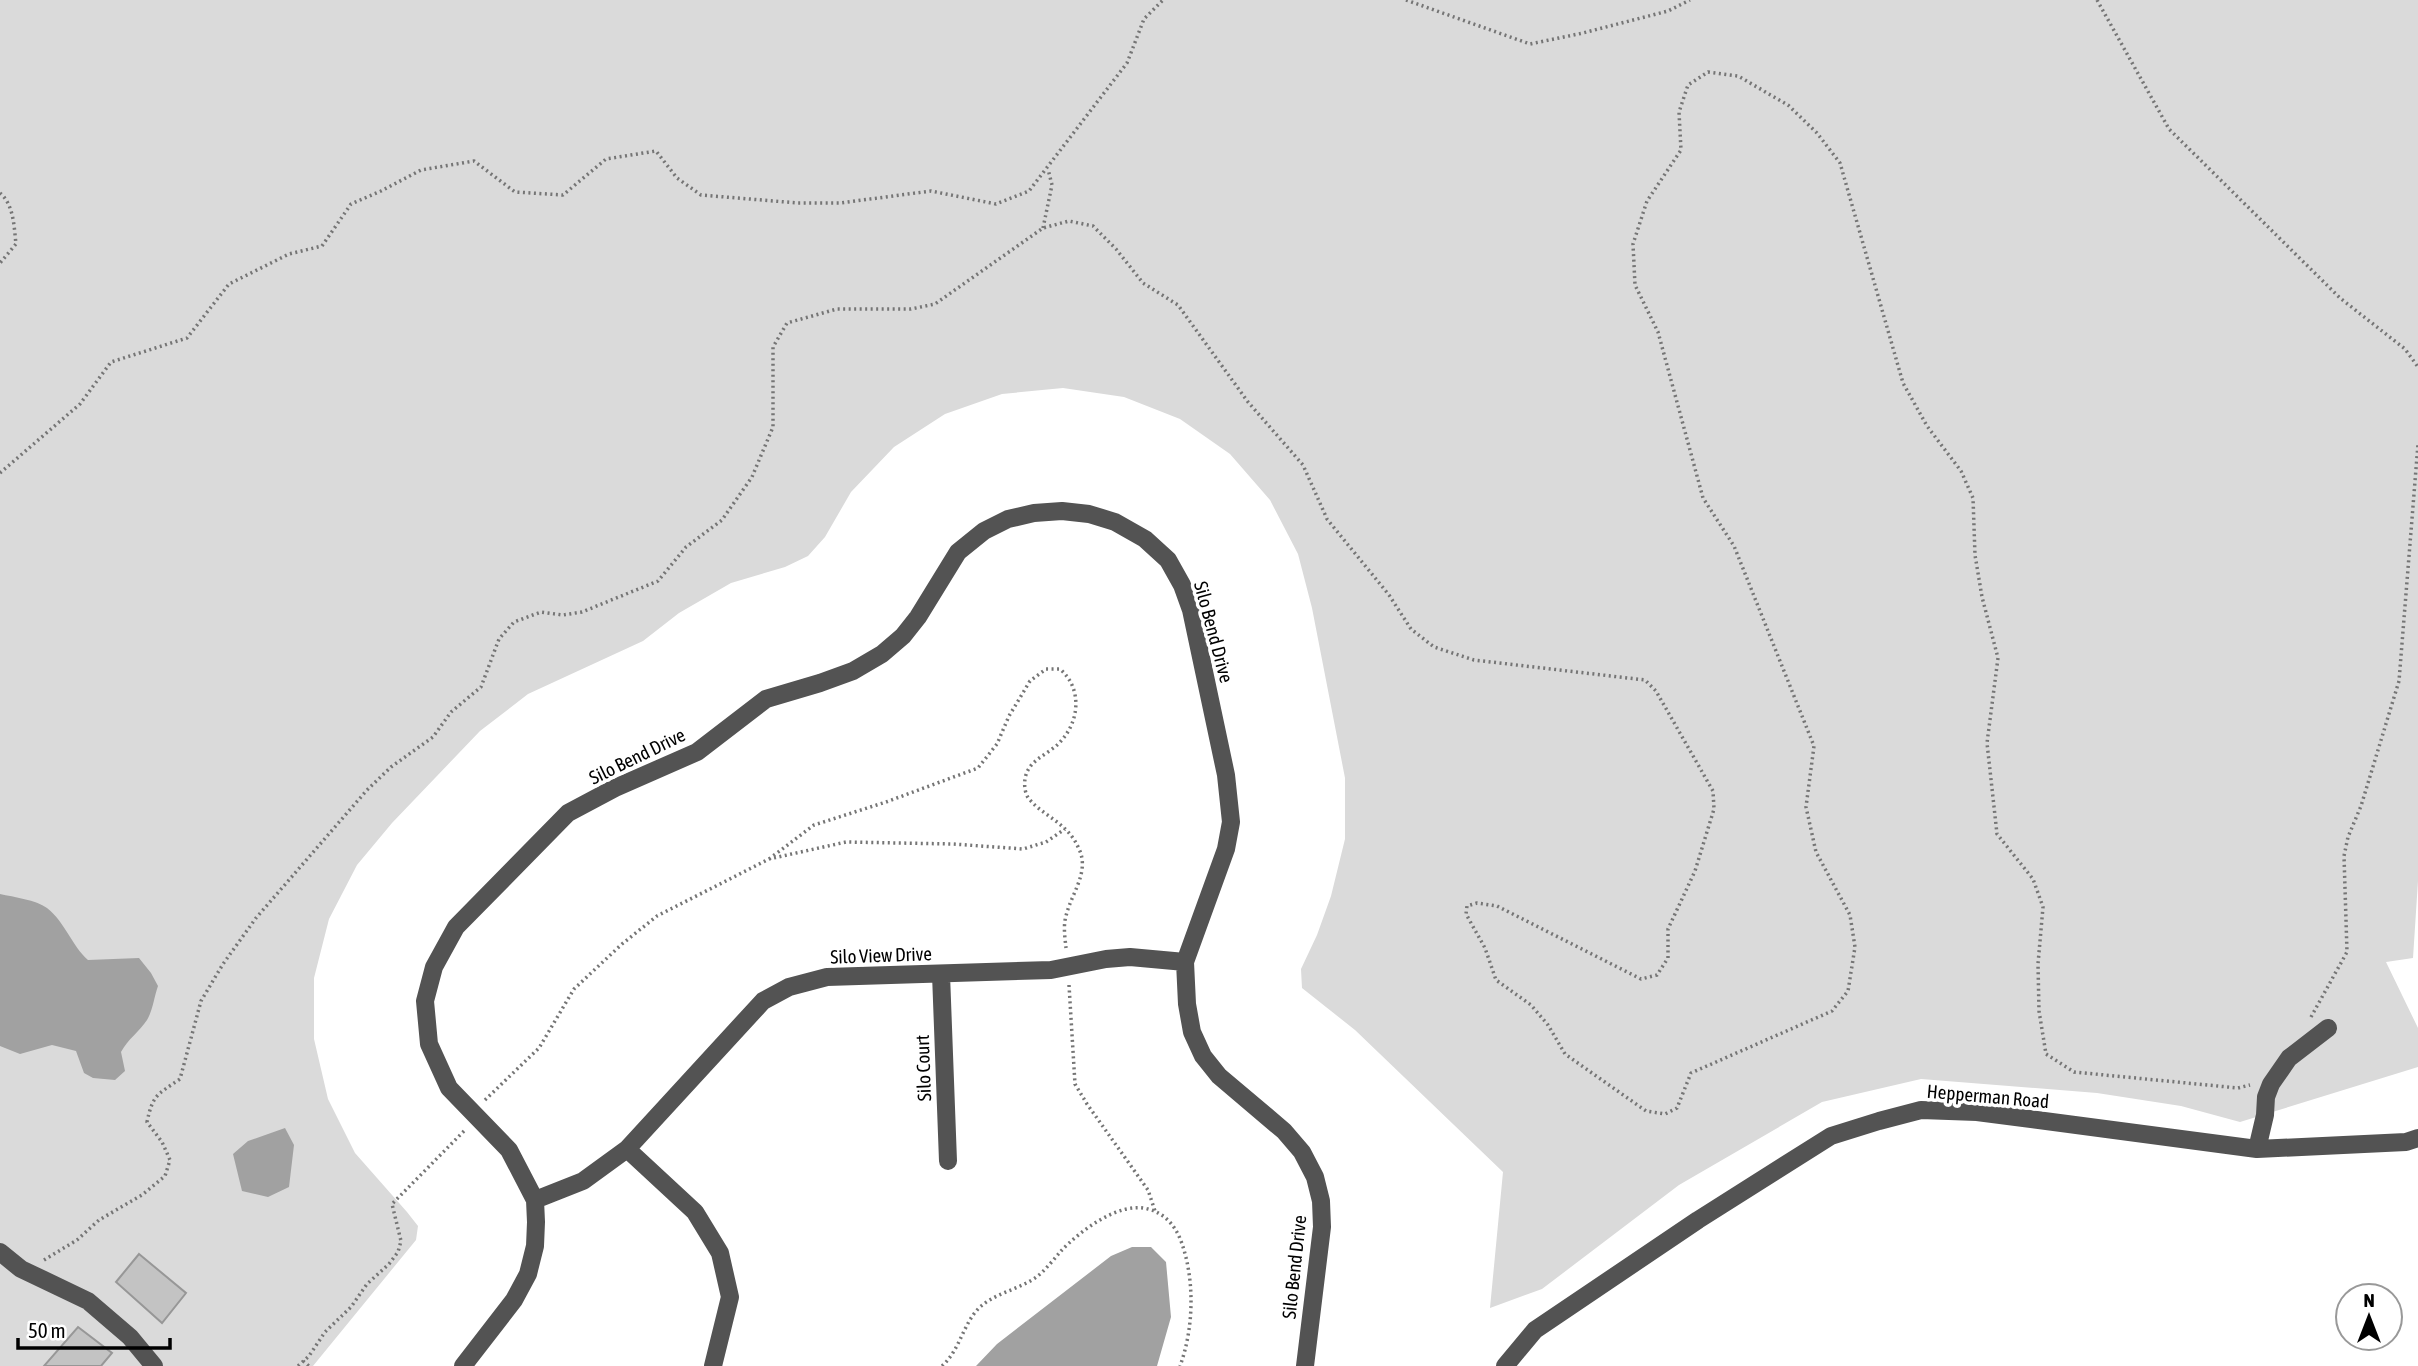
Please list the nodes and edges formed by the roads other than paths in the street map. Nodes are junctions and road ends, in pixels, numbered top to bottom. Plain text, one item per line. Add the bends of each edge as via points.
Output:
1 (1185, 962) junction
2 (941, 974) junction
3 (2328, 1028) dead end
4 (2412, 1140) edge
5 (627, 1149) junction
6 (2257, 1149) junction
7 (948, 1161) dead end
8 (535, 1200) junction
9 (0, 1252) edge
10 (154, 1366) edge
11 (463, 1366) edge
12 (713, 1366) edge
13 (1305, 1366) edge
14 (1505, 1366) edge

1 - 2 street, Silo View Drive via 1130,957 1051,971
1 - 8 street, Silo Bend Drive via 1226,849 1231,822 1226,775 1182,585 1168,560 1145,539 1115,522 1062,511 1008,519 958,552 918,617 882,654 853,671 766,699 697,752 568,813 456,927 434,967 425,1001 429,1044 449,1088 509,1150
1 - 13 street, Silo Bend Drive via 1192,1032 1203,1056 1219,1076 1284,1131 1315,1177 1322,1227
2 - 5 street, Silo View Drive via 827,977 789,987 763,1001
2 - 7 street, Silo Court
3 - 6 street via 2289,1058 2271,1084
4 - 6 street, Hepperman Road
5 - 8 street, Silo View Drive via 583,1181
5 - 12 street via 695,1212 720,1253 730,1297
6 - 14 street, Hepperman Road via 1977,1112 1920,1110 1879,1121 1831,1136 1698,1220 1535,1330
8 - 11 street, Silo Bend Drive via 528,1274 514,1300
9 - 10 street via 21,1269 88,1301 130,1337

